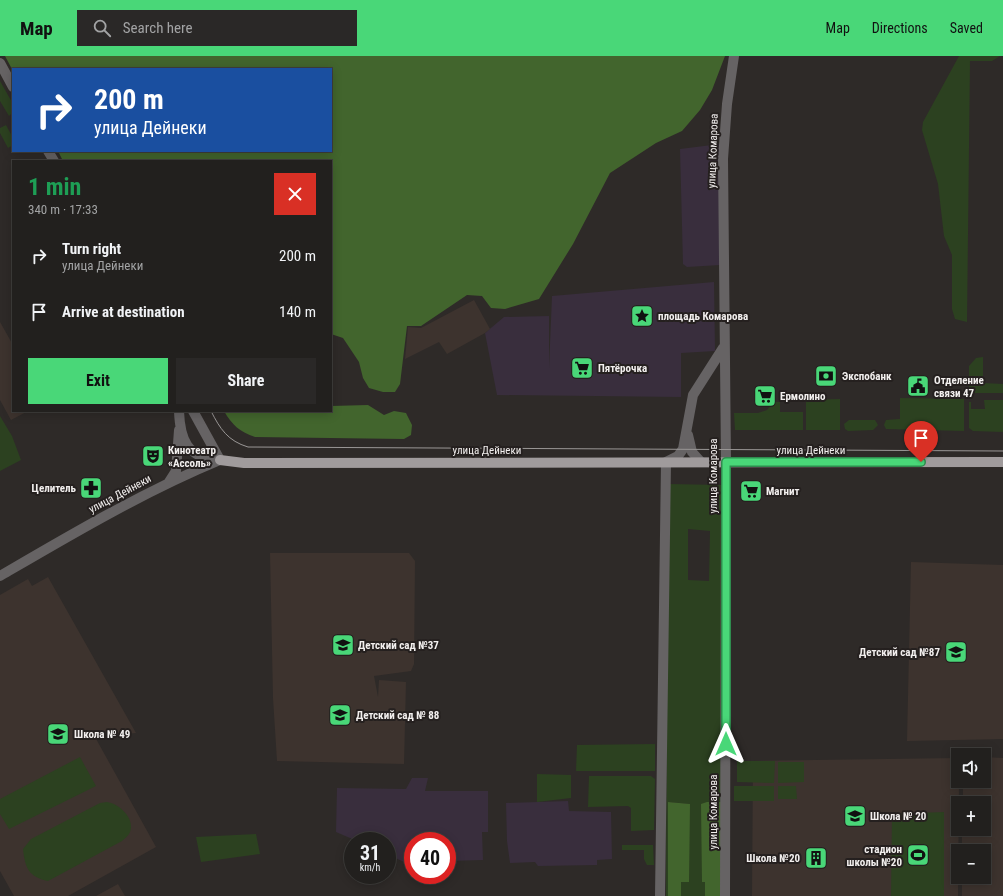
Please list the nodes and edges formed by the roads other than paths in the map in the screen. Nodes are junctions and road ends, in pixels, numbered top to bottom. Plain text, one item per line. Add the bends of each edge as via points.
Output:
1 (734, 56) edge
2 (0, 63) edge
3 (12, 85) edge
4 (724, 348) junction
5 (725, 386) junction
6 (691, 401) junction
7 (194, 412) edge
8 (179, 416) edge
9 (688, 421) junction
10 (220, 460) junction
11 (666, 462) junction
12 (701, 462) junction
13 (726, 462) junction
14 (1003, 462) edge
15 (172, 481) junction
16 (0, 576) edge
17 (660, 896) edge
18 (725, 896) edge

1 - 4 street, улица Комарова via 724,149
2 - 3 street
4 - 5 street, улица Комарова
4 - 6 street
5 - 6 street via 718,379 708,381
5 - 13 street, улица Комарова
6 - 9 street
7 - 10 street
8 - 10 street via 180,433 186,445 195,454 207,460
8 - 15 street via 176,471
9 - 11 street via 684,449 678,456
9 - 12 street via 690,448
10 - 11 main road, улица Дейнеки via 244,463
10 - 15 street, улица Дейнеки
11 - 12 main road, улица Дейнеки
11 - 17 street
12 - 13 main road, улица Дейнеки
13 - 14 main road, улица Дейнеки
13 - 18 street, улица Комарова
15 - 16 street, улица Дейнеки via 113,510

